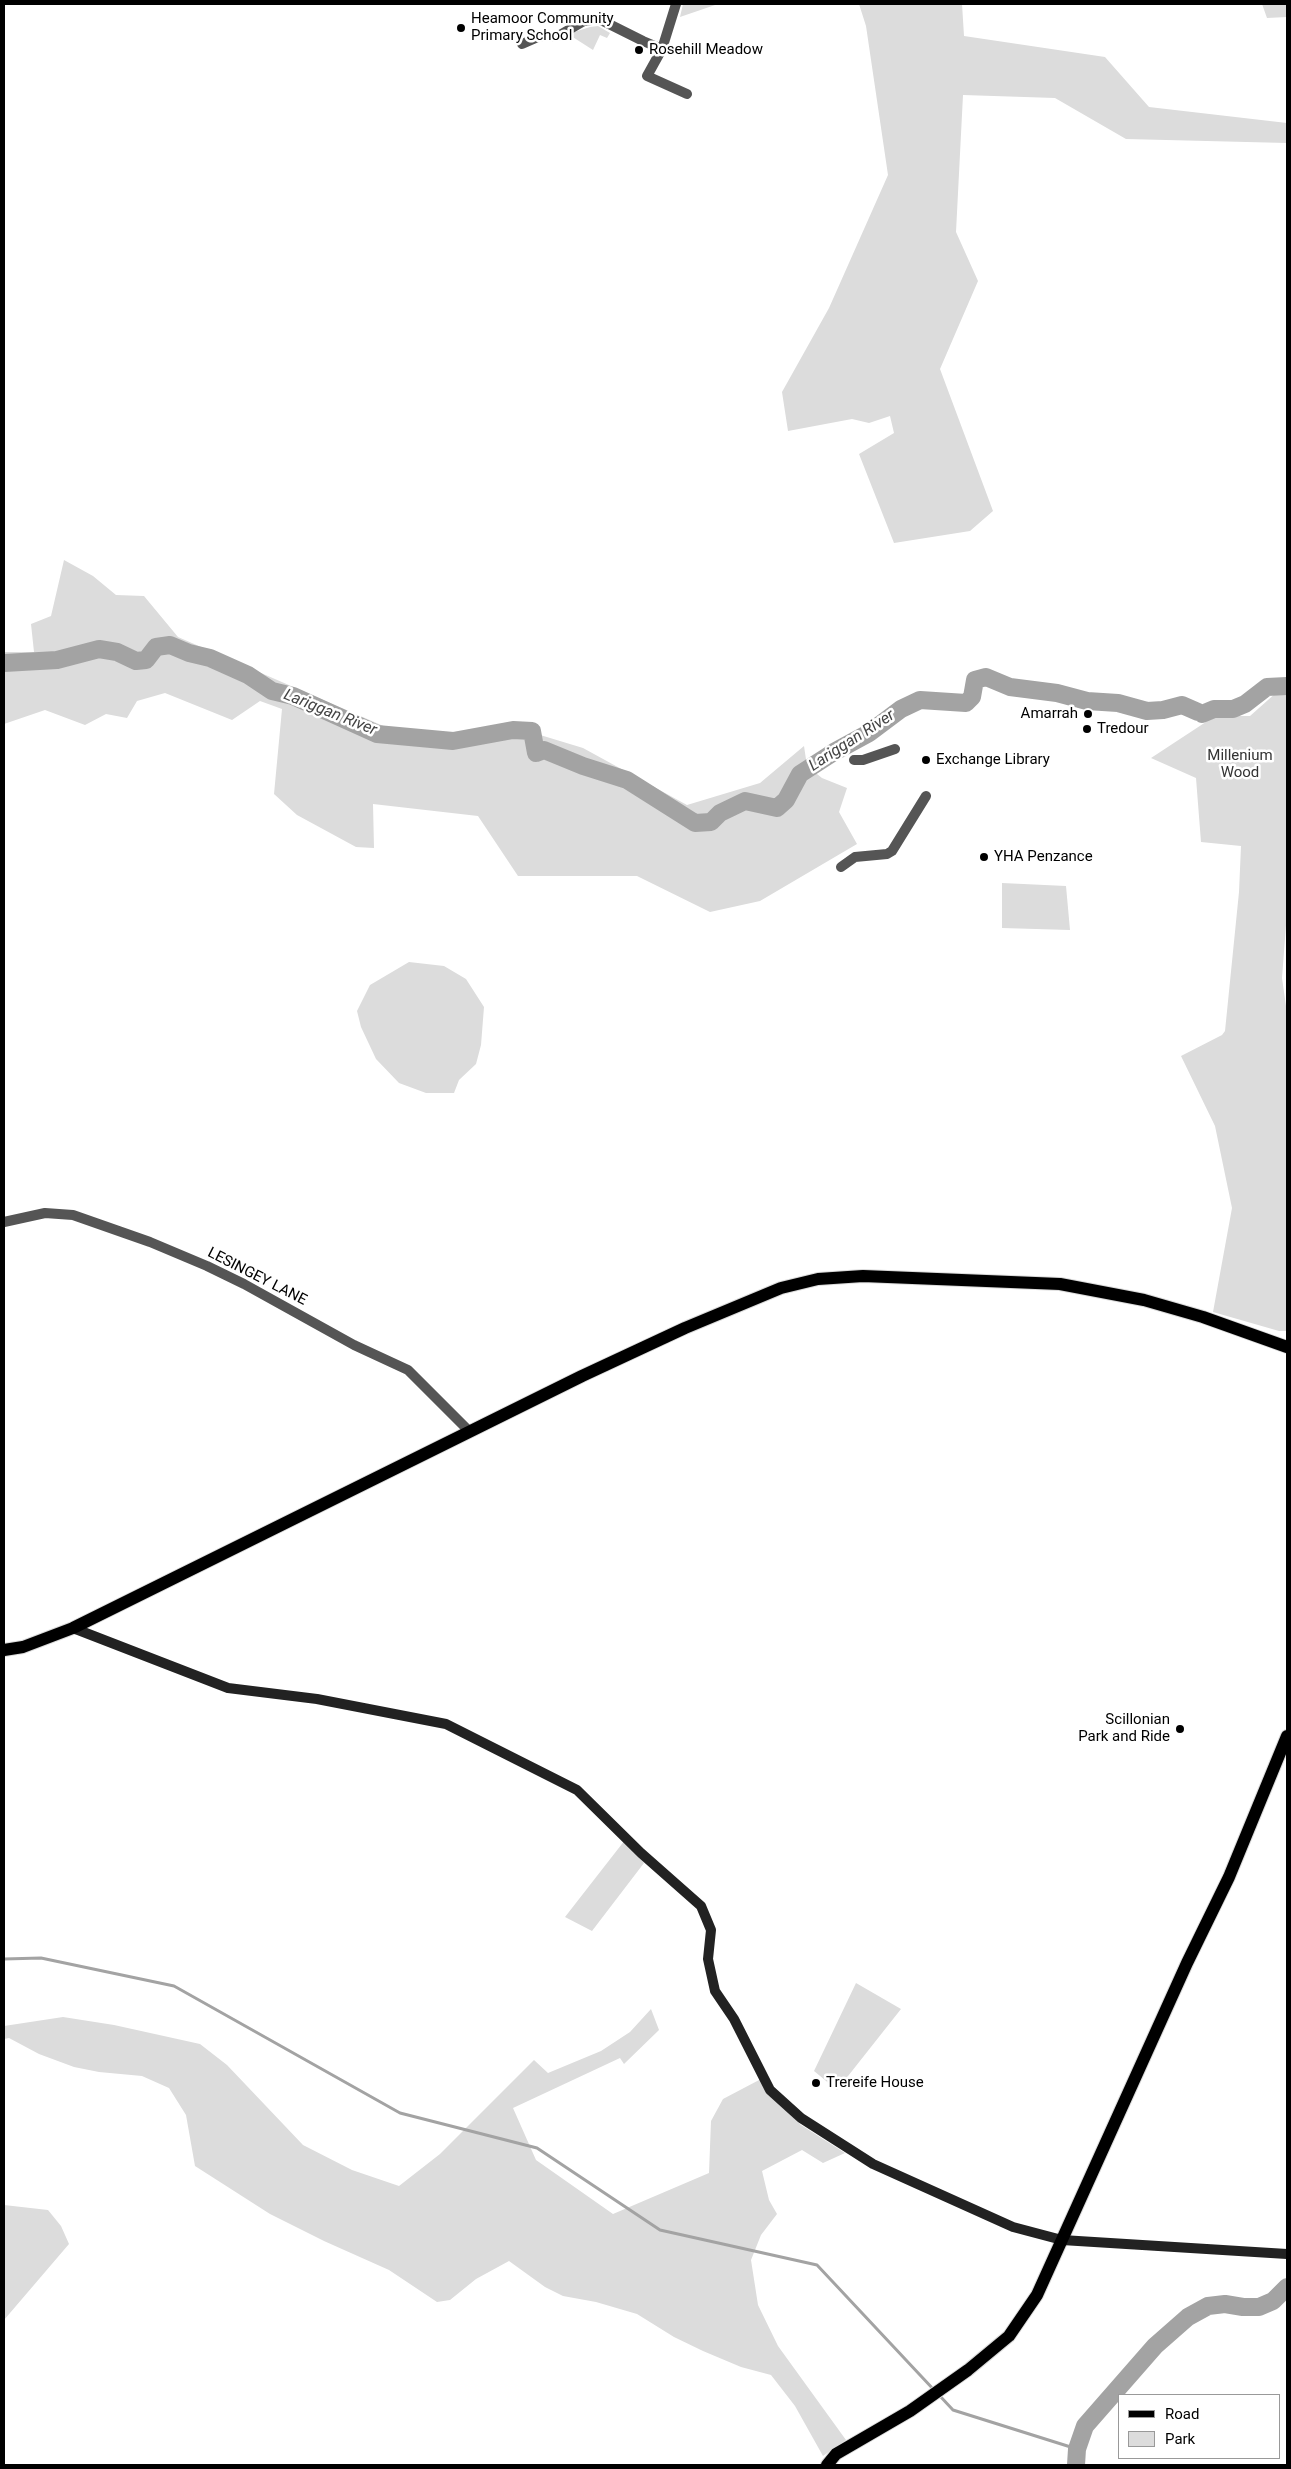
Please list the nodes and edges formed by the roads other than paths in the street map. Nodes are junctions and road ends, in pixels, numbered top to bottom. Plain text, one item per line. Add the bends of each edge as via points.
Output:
1 (676, 4) edge
2 (522, 44) dead end
3 (662, 48) junction
4 (687, 94) dead end
5 (895, 749) dead end
6 (854, 760) dead end
7 (926, 796) dead end
8 (841, 868) dead end
9 (4, 1222) edge
10 (1287, 1340) edge
11 (1273, 1341) junction
12 (1287, 1347) edge
13 (469, 1431) junction
14 (73, 1628) junction
15 (4, 1650) edge
16 (1287, 1736) edge
17 (1062, 2240) junction
18 (1287, 2254) edge
19 (827, 2465) edge

1 - 3 street
2 - 3 street via 538,37 558,36 584,21 599,19
3 - 4 street via 647,76
5 - 6 street
7 - 8 street via 892,851 856,857
9 - 13 street, LESINGEY LANE via 45,1213 73,1215 206,1266 408,1370
10 - 11 main road
11 - 12 main road
11 - 13 main road via 1144,1300 1060,1284 863,1276 818,1279 781,1288 685,1328
13 - 14 main road
14 - 15 main road
14 - 17 main road via 228,1688 317,1699 446,1724 577,1790 701,1906 711,1930 708,1959 715,1991 734,2019 770,2090 800,2118 873,2164 1013,2227
16 - 17 main road via 1229,1877
17 - 18 main road
17 - 19 main road via 1037,2295 1009,2336 910,2411 836,2454

